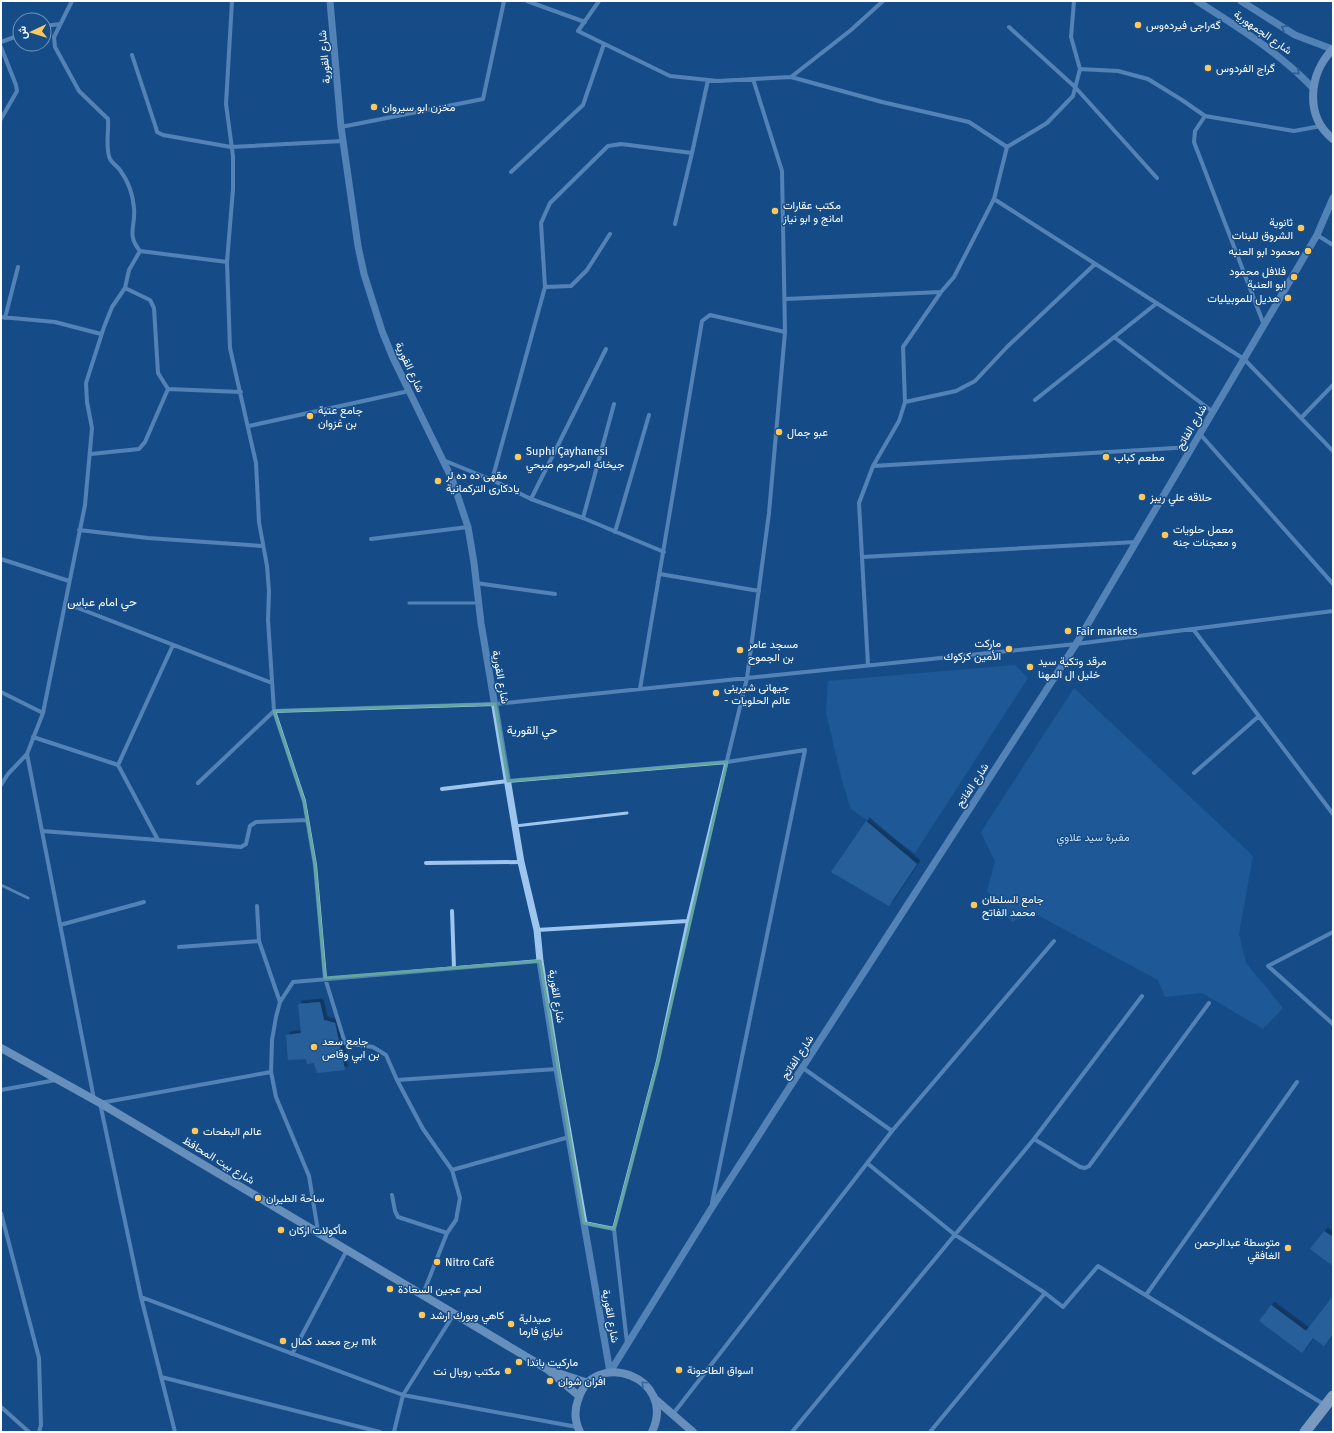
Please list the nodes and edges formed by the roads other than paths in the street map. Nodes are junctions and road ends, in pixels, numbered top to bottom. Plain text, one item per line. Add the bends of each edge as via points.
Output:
1 (72, 1) edge
2 (232, 1) edge
3 (330, 1) edge
4 (504, 1) edge
5 (527, 1) edge
6 (599, 1) edge
7 (883, 1) edge
8 (1074, 1) edge
9 (1197, 1) edge
10 (1241, 1) edge
11 (585, 22) junction
12 (60, 24) junction
13 (52, 25) edge
14 (1009, 27) dead end
15 (12, 38) edge
16 (1, 42) edge
17 (604, 44) junction
18 (1, 48) edge
19 (1333, 49) edge
20 (132, 55) dead end
21 (1080, 68) junction
22 (791, 77) junction
23 (753, 79) junction
24 (708, 80) junction
25 (1075, 87) junction
26 (1312, 87) junction
27 (1205, 116) junction
28 (1, 119) edge
29 (1321, 126) junction
30 (341, 127) junction
31 (1333, 139) edge
32 (343, 141) junction
33 (1007, 147) junction
34 (232, 148) junction
35 (692, 153) junction
36 (511, 172) dead end
37 (1157, 178) dead end
38 (1333, 198) edge
39 (994, 199) junction
40 (675, 224) dead end
41 (610, 234) dead end
42 (1317, 234) junction
43 (1333, 245) edge
44 (140, 252) junction
45 (227, 262) junction
46 (1095, 264) junction
47 (18, 267) dead end
48 (545, 287) junction
49 (124, 288) junction
50 (941, 292) junction
51 (785, 299) junction
52 (1157, 303) junction
53 (3, 318) edge
54 (1264, 325) junction
55 (785, 332) junction
56 (101, 334) junction
57 (1114, 337) junction
58 (606, 349) dead end
59 (1244, 359) junction
60 (1333, 385) edge
61 (168, 389) junction
62 (410, 391) junction
63 (241, 392) junction
64 (1035, 400) dead end
65 (905, 402) junction
66 (614, 404) dead end
67 (1213, 412) junction
68 (649, 415) dead end
69 (1301, 418) junction
70 (249, 426) junction
71 (1200, 434) junction
72 (1193, 446) junction
73 (1333, 451) edge
74 (90, 454) junction
75 (442, 460) junction
76 (873, 466) junction
77 (492, 480) junction
78 (531, 499) junction
79 (583, 518) junction
80 (468, 527) junction
81 (80, 530) junction
82 (615, 532) junction
83 (371, 539) dead end
84 (1136, 542) junction
85 (262, 546) junction
86 (664, 552) junction
87 (862, 556) junction
88 (1, 559) edge
89 (660, 574) junction
90 (69, 581) junction
91 (476, 583) junction
92 (1333, 584) edge
93 (759, 591) junction
94 (555, 594) dead end
95 (65, 603) junction
96 (409, 603) dead end
97 (478, 603) junction
98 (1333, 611) edge
99 (1193, 629) junction
100 (1076, 644) junction
101 (173, 645) junction
102 (868, 665) junction
103 (747, 678) junction
104 (272, 683) junction
105 (640, 689) junction
106 (1, 692) edge
107 (495, 704) junction
108 (274, 711) junction
109 (42, 712) junction
110 (1259, 716) junction
111 (33, 737) junction
112 (27, 754) junction
113 (727, 762) junction
114 (118, 765) junction
115 (1194, 773) dead end
116 (508, 781) junction
117 (198, 783) dead end
118 (1, 785) edge
119 (442, 789) dead end
120 (627, 813) dead end
121 (1333, 814) edge
122 (307, 820) junction
123 (515, 826) junction
124 (42, 831) junction
125 (158, 840) junction
126 (521, 862) junction
127 (426, 863) dead end
128 (1, 885) edge
129 (28, 898) dead end
130 (144, 902) dead end
131 (257, 906) dead end
132 (452, 911) dead end
133 (688, 921) junction
134 (60, 925) junction
135 (538, 930) junction
136 (1333, 932) edge
137 (259, 941) junction
138 (1054, 941) dead end
139 (179, 947) dead end
140 (540, 961) junction
141 (454, 968) junction
142 (325, 978) junction
143 (1142, 996) dead end
144 (280, 1002) junction
145 (1209, 1003) dead end
146 (1333, 1024) edge
147 (1, 1048) edge
148 (803, 1068) junction
149 (557, 1069) junction
150 (271, 1072) junction
151 (58, 1080) junction
152 (397, 1080) junction
153 (1297, 1082) dead end
154 (1, 1090) edge
155 (97, 1101) junction
156 (892, 1131) junction
157 (569, 1137) junction
158 (1034, 1138) junction
159 (868, 1163) junction
160 (452, 1170) junction
161 (392, 1195) dead end
162 (711, 1209) junction
163 (1, 1214) edge
164 (584, 1223) junction
165 (614, 1229) junction
166 (318, 1232) junction
167 (447, 1233) junction
168 (954, 1234) junction
169 (347, 1249) junction
170 (1045, 1293) junction
171 (423, 1294) junction
172 (1146, 1295) junction
173 (141, 1297) junction
174 (454, 1313) junction
175 (627, 1347) junction
176 (292, 1354) junction
177 (547, 1369) junction
178 (610, 1372) junction
179 (161, 1377) junction
180 (588, 1383) junction
181 (403, 1395) junction
182 (579, 1396) junction
183 (1333, 1396) edge
184 (655, 1399) junction
185 (1326, 1405) junction
186 (1, 1407) edge
187 (673, 1414) junction
188 (579, 1429) edge
189 (29, 1432) edge
190 (39, 1432) edge
191 (176, 1432) edge
192 (380, 1432) edge
193 (394, 1432) edge
194 (652, 1432) edge
195 (693, 1432) edge
196 (792, 1432) edge
197 (930, 1432) edge
198 (1305, 1432) edge

1 - 12 street
2 - 34 street via 226,104
3 - 30 street, شارع القورية
4 - 30 street via 483,99
5 - 11 street
6 - 11 street
7 - 22 street
8 - 21 street via 1071,36
9 -> 26 street, شارع الجمهورية via 1265,45
19 -> 10 street, شارع الجمهورية via 1295,35
11 - 17 street via 578,31
12 - 13 street
12 - 44 street via 54,37 59,56 79,91 108,119 108,152 130,187 134,209 131,233
14 - 25 street
15 - 16 street
17 - 24 street via 670,76
17 - 36 street via 583,105
18 - 28 street via 16,85 16,91
19 - 26 main road via 1319,66
20 - 34 street via 157,132
21 - 25 street
21 - 27 street via 1118,71 1148,79
22 - 23 street
22 - 33 street via 969,122
23 - 24 street
23 - 51 street via 782,171
24 - 35 street
25 - 33 street via 1073,96 1047,123
25 - 37 street
26 - 29 main road via 1313,107
27 - 29 street via 1294,131
27 - 54 street via 1195,131 1194,142
29 - 31 main road
30 - 32 street, شارع القورية
32 - 34 street
32 - 62 street, شارع القورية via 364,274 382,331
33 - 39 street
34 - 45 street via 233,189
35 - 40 street
35 - 48 street via 621,144 608,146 597,156 550,203 542,223
38 - 42 street, شارع الفاتح
39 - 46 street
39 - 50 street via 954,277
41 - 48 street via 587,270 570,286
42 - 43 street
42 - 54 street, شارع الفاتح
44 - 45 street
44 - 49 street via 129,270
45 - 63 street via 228,335
46 - 52 street
46 - 65 street via 971,384 956,391
47 - 53 street
48 - 77 street
49 - 56 street via 112,307
49 - 61 street via 150,300 154,308 158,373
50 - 51 street
50 - 65 street via 904,348
51 - 55 street
52 - 57 street
52 - 59 street
53 - 56 street via 55,322
54 - 59 street, شارع الفاتح
55 - 86 street via 710,315 702,321
55 - 93 street via 770,513
56 - 74 street via 86,383 92,428
57 - 64 street
57 - 67 street
58 - 78 street
59 - 67 street, شارع الفاتح
59 - 69 street
60 - 69 street
61 - 63 street
61 - 74 street via 145,442 138,449
62 - 70 street
62 - 75 street, شارع القورية
63 - 70 street
65 - 76 street via 899,421
66 - 79 street
67 - 71 street, شارع الفاتح
68 - 82 street
69 - 73 street
70 - 85 street via 256,463
71 - 72 street, شارع الفاتح
71 - 92 street
72 - 76 street
72 - 84 street, شارع الفاتح
74 - 81 street
75 - 77 street
75 - 80 street, شارع القورية via 460,500
76 - 87 street via 859,503
77 - 78 street
78 - 79 street
79 - 82 street
80 - 83 street
80 - 91 street, شارع القورية
81 - 85 street via 148,538
81 - 90 street
82 - 86 street
84 - 87 street
84 - 100 street, شارع الفاتح
85 - 104 street via 267,566
86 - 89 street
87 - 102 street
88 - 90 street
89 - 93 street
89 - 105 street
90 - 95 street
91 - 94 street
91 - 97 street, شارع القورية
93 - 103 street
95 - 101 street
95 - 109 street
96 - 97 lane
97 - 107 street, شارع القورية
98 - 99 street
99 - 100 street
99 - 110 street
100 - 102 street
100 - 148 street, شارع الفاتح
101 - 104 street
101 - 114 street
102 - 103 street
103 - 105 street
103 - 113 street
104 - 108 street
105 - 107 street
106 - 109 street
107 - 108 street
107 - 116 street, شارع القورية
108 - 117 street
108 - 122 street via 304,801
109 - 111 street
110 - 115 street
110 - 121 street
111 - 112 street
111 - 114 street
112 - 118 street
112 - 124 street
113 - 116 street
113 - 133 street
113 - 162 street via 805,750
114 - 125 street
116 - 119 street
116 - 123 street, شارع القورية
120 - 123 lane
122 - 125 street via 256,822 250,826 246,844 242,847
122 - 142 street via 315,865
123 - 126 street, شارع القورية
124 - 125 street
124 - 134 street
126 - 127 street
126 - 135 street, شارع القورية
128 - 129 lane
130 - 134 street
131 - 137 street
132 - 141 street
133 - 135 street
133 - 165 street via 658,1061
134 - 155 street
135 - 140 street, شارع القورية
136 - 146 street via 1268,966
137 - 139 street
137 - 144 street
138 - 156 street
140 - 141 street
140 - 149 street, شارع القورية
141 - 142 street
142 - 144 street via 293,982
142 - 152 street via 344,1043 373,1047 383,1052
143 - 158 street
144 - 150 street via 272,1040
145 - 158 street via 1089,1166 1080,1167
147 - 151 main road, شارع بيت المحافظ
148 - 156 street
148 - 162 street, شارع الفاتح
149 - 152 street
149 - 157 street, شارع القورية
150 - 155 street
150 - 166 street via 276,1097 309,1176
151 - 154 street
151 - 155 main road, شارع بيت المحافظ
152 - 160 street via 423,1129
153 - 172 street
155 - 166 main road, شارع بيت المحافظ
155 - 173 street
156 - 159 street
157 - 160 street
157 - 164 street, شارع القورية
158 - 168 street
159 - 168 street
159 - 187 street
160 - 167 street via 460,1198 456,1220
161 - 167 street via 398,1217
162 - 175 street, شارع الفاتح
163 - 190 street via 39,1358 42,1425
164 - 165 street
164 - 178 street, شارع القورية
165 - 175 street
166 - 169 main road, شارع بيت المحافظ
167 - 171 street
168 - 170 street
168 - 196 street
169 - 171 main road, شارع بيت المحافظ
169 - 176 street
170 - 172 street via 1063,1307 1098,1266
170 - 197 street
171 - 174 main road, شارع بيت المحافظ
172 - 185 street
173 - 176 street
173 - 179 street
174 - 177 main road, شارع بيت المحافظ
174 - 181 street
175 - 178 street, شارع الفاتح
176 - 181 street
177 - 180 main road
177 - 182 main road
178 - 180 main road
184 -> 178 main road via 648,1387 637,1378 624,1372
179 - 191 street
179 - 192 street
180 - 182 main road
181 - 188 street
181 - 193 street
182 - 188 main road via 576,1406
183 - 185 highway
184 - 187 main road
184 - 194 main road via 657,1410
185 - 198 highway
186 - 189 street
187 - 195 main road

